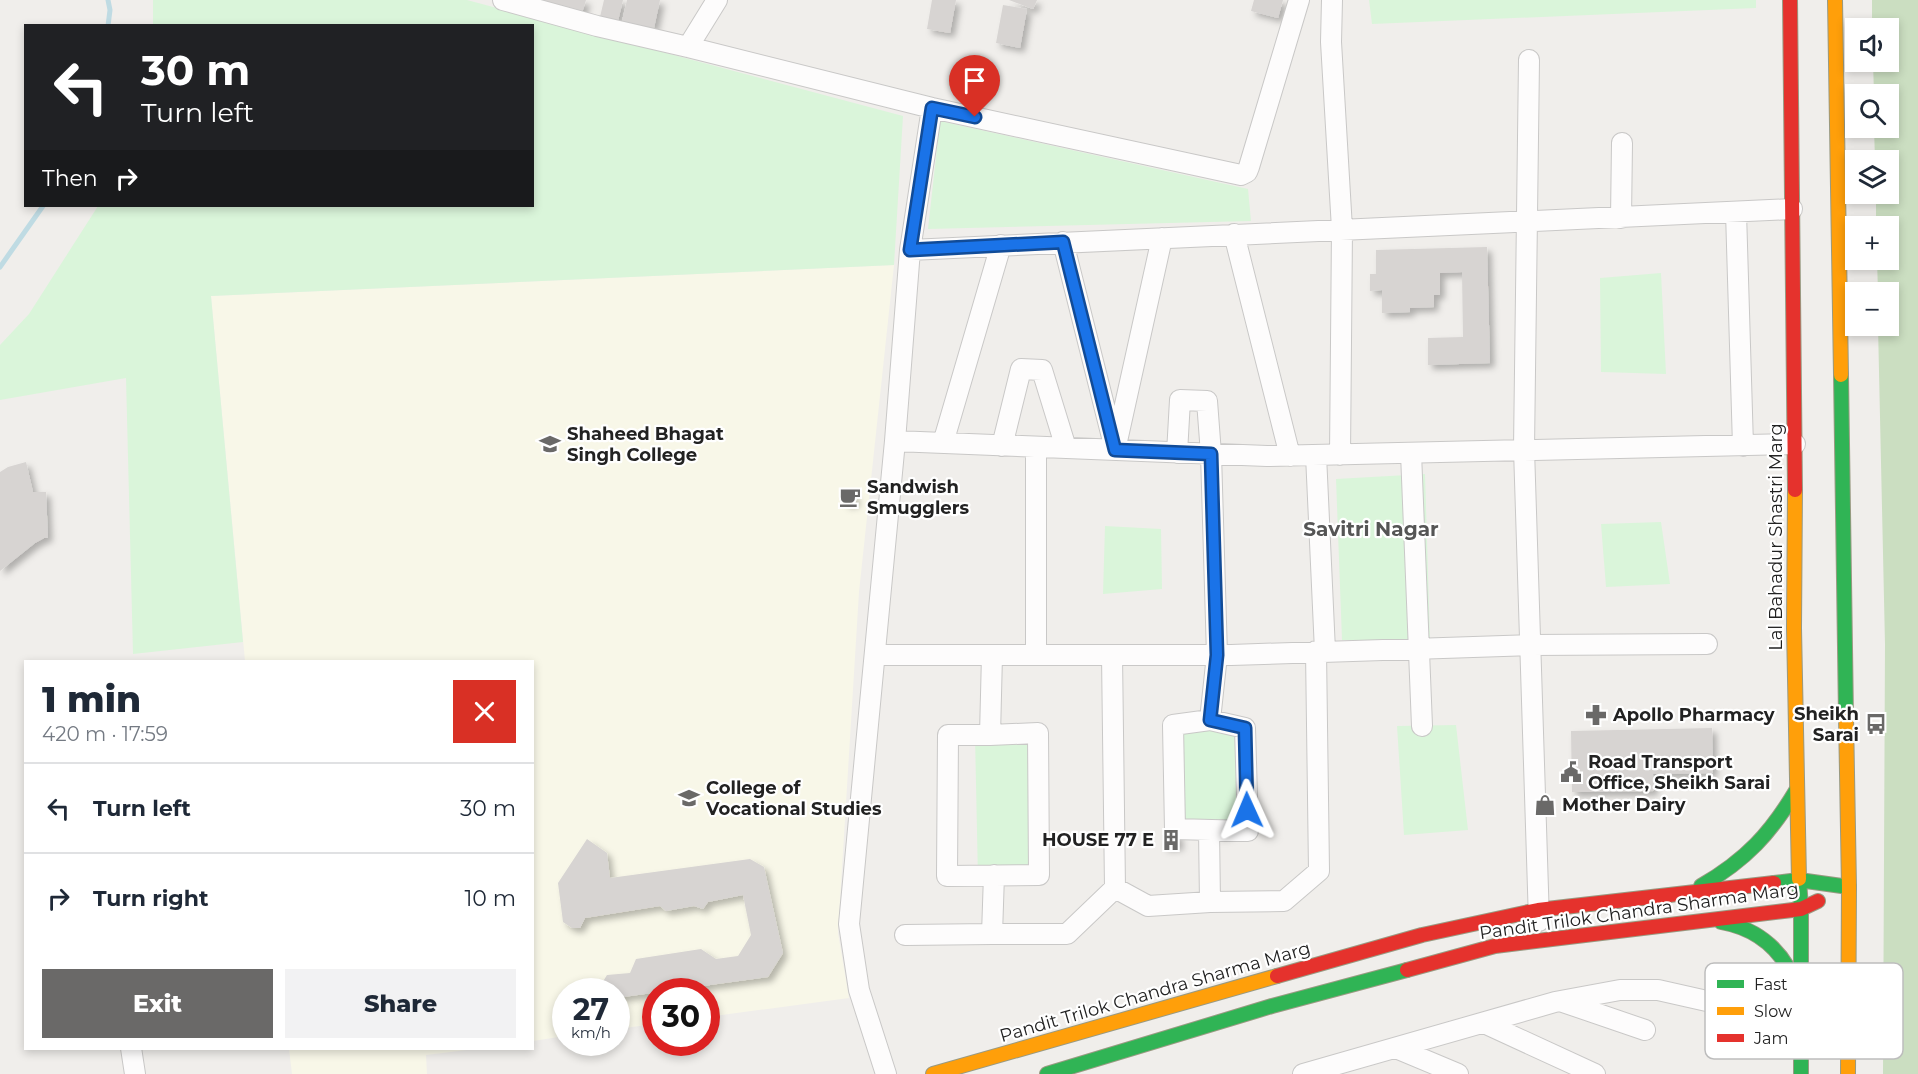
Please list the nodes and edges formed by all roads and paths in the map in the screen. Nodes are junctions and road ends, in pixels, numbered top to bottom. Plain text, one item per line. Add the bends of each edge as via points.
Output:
1 (503, 0) edge
2 (717, 0) edge
3 (1299, 0) edge
4 (1332, 0) edge
5 (1790, 0) edge
6 (1835, 0) edge
7 (688, 47) junction
8 (1529, 60) dead end
9 (932, 108) junction
10 (1622, 143) dead end
11 (1792, 209) junction
12 (1736, 212) junction
13 (1621, 218) junction
14 (1527, 222) junction
15 (1342, 229) junction
16 (1234, 234) junction
17 (1162, 238) junction
18 (1063, 242) junction
19 (1002, 245) junction
20 (910, 250) junction
21 (895, 441) junction
22 (943, 443) junction
23 (1795, 444) junction
24 (1002, 446) junction
25 (1743, 446) junction
26 (1036, 447) junction
27 (1065, 448) junction
28 (1524, 449) junction
29 (1115, 450) junction
30 (1177, 453) junction
31 (1411, 453) junction
32 (1211, 454) junction
33 (1316, 455) junction
34 (1340, 455) junction
35 (1290, 456) junction
36 (1530, 645) junction
37 (1707, 645) dead end
38 (1419, 649) junction
39 (1321, 651) junction
40 (876, 655) junction
41 (992, 655) junction
42 (1036, 655) junction
43 (1112, 655) junction
44 (1217, 655) junction
45 (1210, 720) junction
46 (1422, 726) dead end
47 (990, 735) junction
48 (1797, 789) junction
49 (1209, 830) junction
50 (994, 875) junction
51 (1798, 880) junction
52 (1849, 887) junction
53 (1115, 888) junction
54 (1691, 892) junction
55 (1210, 903) junction
56 (1801, 909) junction
57 (1538, 910) junction
58 (1701, 921) junction
59 (905, 934) dead end
60 (992, 934) junction
61 (1540, 941) junction
62 (1786, 963) edge
63 (1801, 963) edge
64 (1849, 963) edge
65 (1561, 1001) junction
66 (1705, 1001) edge
67 (1484, 1023) junction
68 (1645, 1030) dead end
69 (1396, 1048) junction
70 (131, 1050) edge
71 (1801, 1059) edge
72 (1848, 1059) edge
73 (1559, 1066) edge
74 (135, 1074) edge
75 (886, 1074) edge
76 (933, 1074) edge
77 (1047, 1074) edge
78 (1303, 1074) edge
79 (1458, 1074) edge
80 (1595, 1074) edge
81 (1801, 1074) edge
82 (1848, 1074) edge

1 - 7 street
2 - 7 street
3 - 9 street via 1249,167 1241,175
4 - 15 street
5 - 11 main road, Lal Bahadur Shastri Marg
6 - 52 main road
7 - 9 street
8 - 14 street
9 - 20 street
10 - 13 street
11 - 12 street
11 - 23 main road, Lal Bahadur Shastri Marg
12 - 13 street
12 - 25 street
13 - 14 street
14 - 15 street
14 - 28 street
15 - 16 street
15 - 34 street
16 - 17 street
16 - 35 street
17 - 18 street
17 - 29 street
18 - 19 street
18 - 29 street
19 - 20 street
19 - 22 street
20 - 21 street
21 - 22 street
21 - 40 street
22 - 24 street
23 - 25 street
23 - 48 main road, Lal Bahadur Shastri Marg
24 - 26 street
24 - 27 street via 1021,369 1042,370
25 - 28 street
26 - 27 street
26 - 42 street
27 - 29 street
28 - 31 street
28 - 36 street
29 - 30 street
30 - 32 street
30 - 32 street via 1180,400 1207,401
31 - 34 street
31 - 38 street
32 - 35 street
32 - 44 street
33 - 34 street
33 - 35 street
33 - 39 street
36 - 37 street
36 - 38 street
36 - 57 street
38 - 39 street
38 - 46 street
39 - 44 street
39 - 55 street via 1319,872 1284,901
40 - 41 street
40 - 75 street via 849,924 860,990
41 - 42 street
41 - 47 street
42 - 43 street
43 - 44 street
43 - 53 street
44 - 45 street
45 - 49 street via 1173,725 1174,829
45 - 49 street via 1245,728 1248,831
47 - 50 street via 948,735 947,876
47 - 50 street via 1038,734 1039,875
48 - 51 main road, Lal Bahadur Shastri Marg
48 - 54 main road via 1779,821 1754,850 1725,874
49 - 55 street
50 - 60 street
51 - 52 main road, Pandit Trilok Chandra Sharma Marg
51 - 54 main road, Pandit Trilok Chandra Sharma Marg
51 - 56 main road, Lal Bahadur Shastri Marg
52 - 56 main road, Pandit Trilok Chandra Sharma Marg
52 - 64 main road
53 - 55 street via 1148,906
53 - 60 street via 1066,934
54 - 57 main road, Pandit Trilok Chandra Sharma Marg
56 - 58 main road, Pandit Trilok Chandra Sharma Marg
56 - 63 main road, Lal Bahadur Shastri Marg
57 - 61 street
57 - 76 main road, Pandit Trilok Chandra Sharma Marg via 1422,934
58 - 61 main road, Pandit Trilok Chandra Sharma Marg
58 - 62 main road via 1740,926 1764,938
59 - 60 street
61 - 77 main road, Pandit Trilok Chandra Sharma Marg via 1495,946 1272,1006
65 - 66 street via 1620,990 1658,990
65 - 67 street
65 - 68 street
67 - 69 street
67 - 73 street
69 - 78 street
69 - 79 street
70 - 74 street
71 - 81 main road, Lal Bahadur Shastri Marg
72 - 82 main road
73 - 80 street

